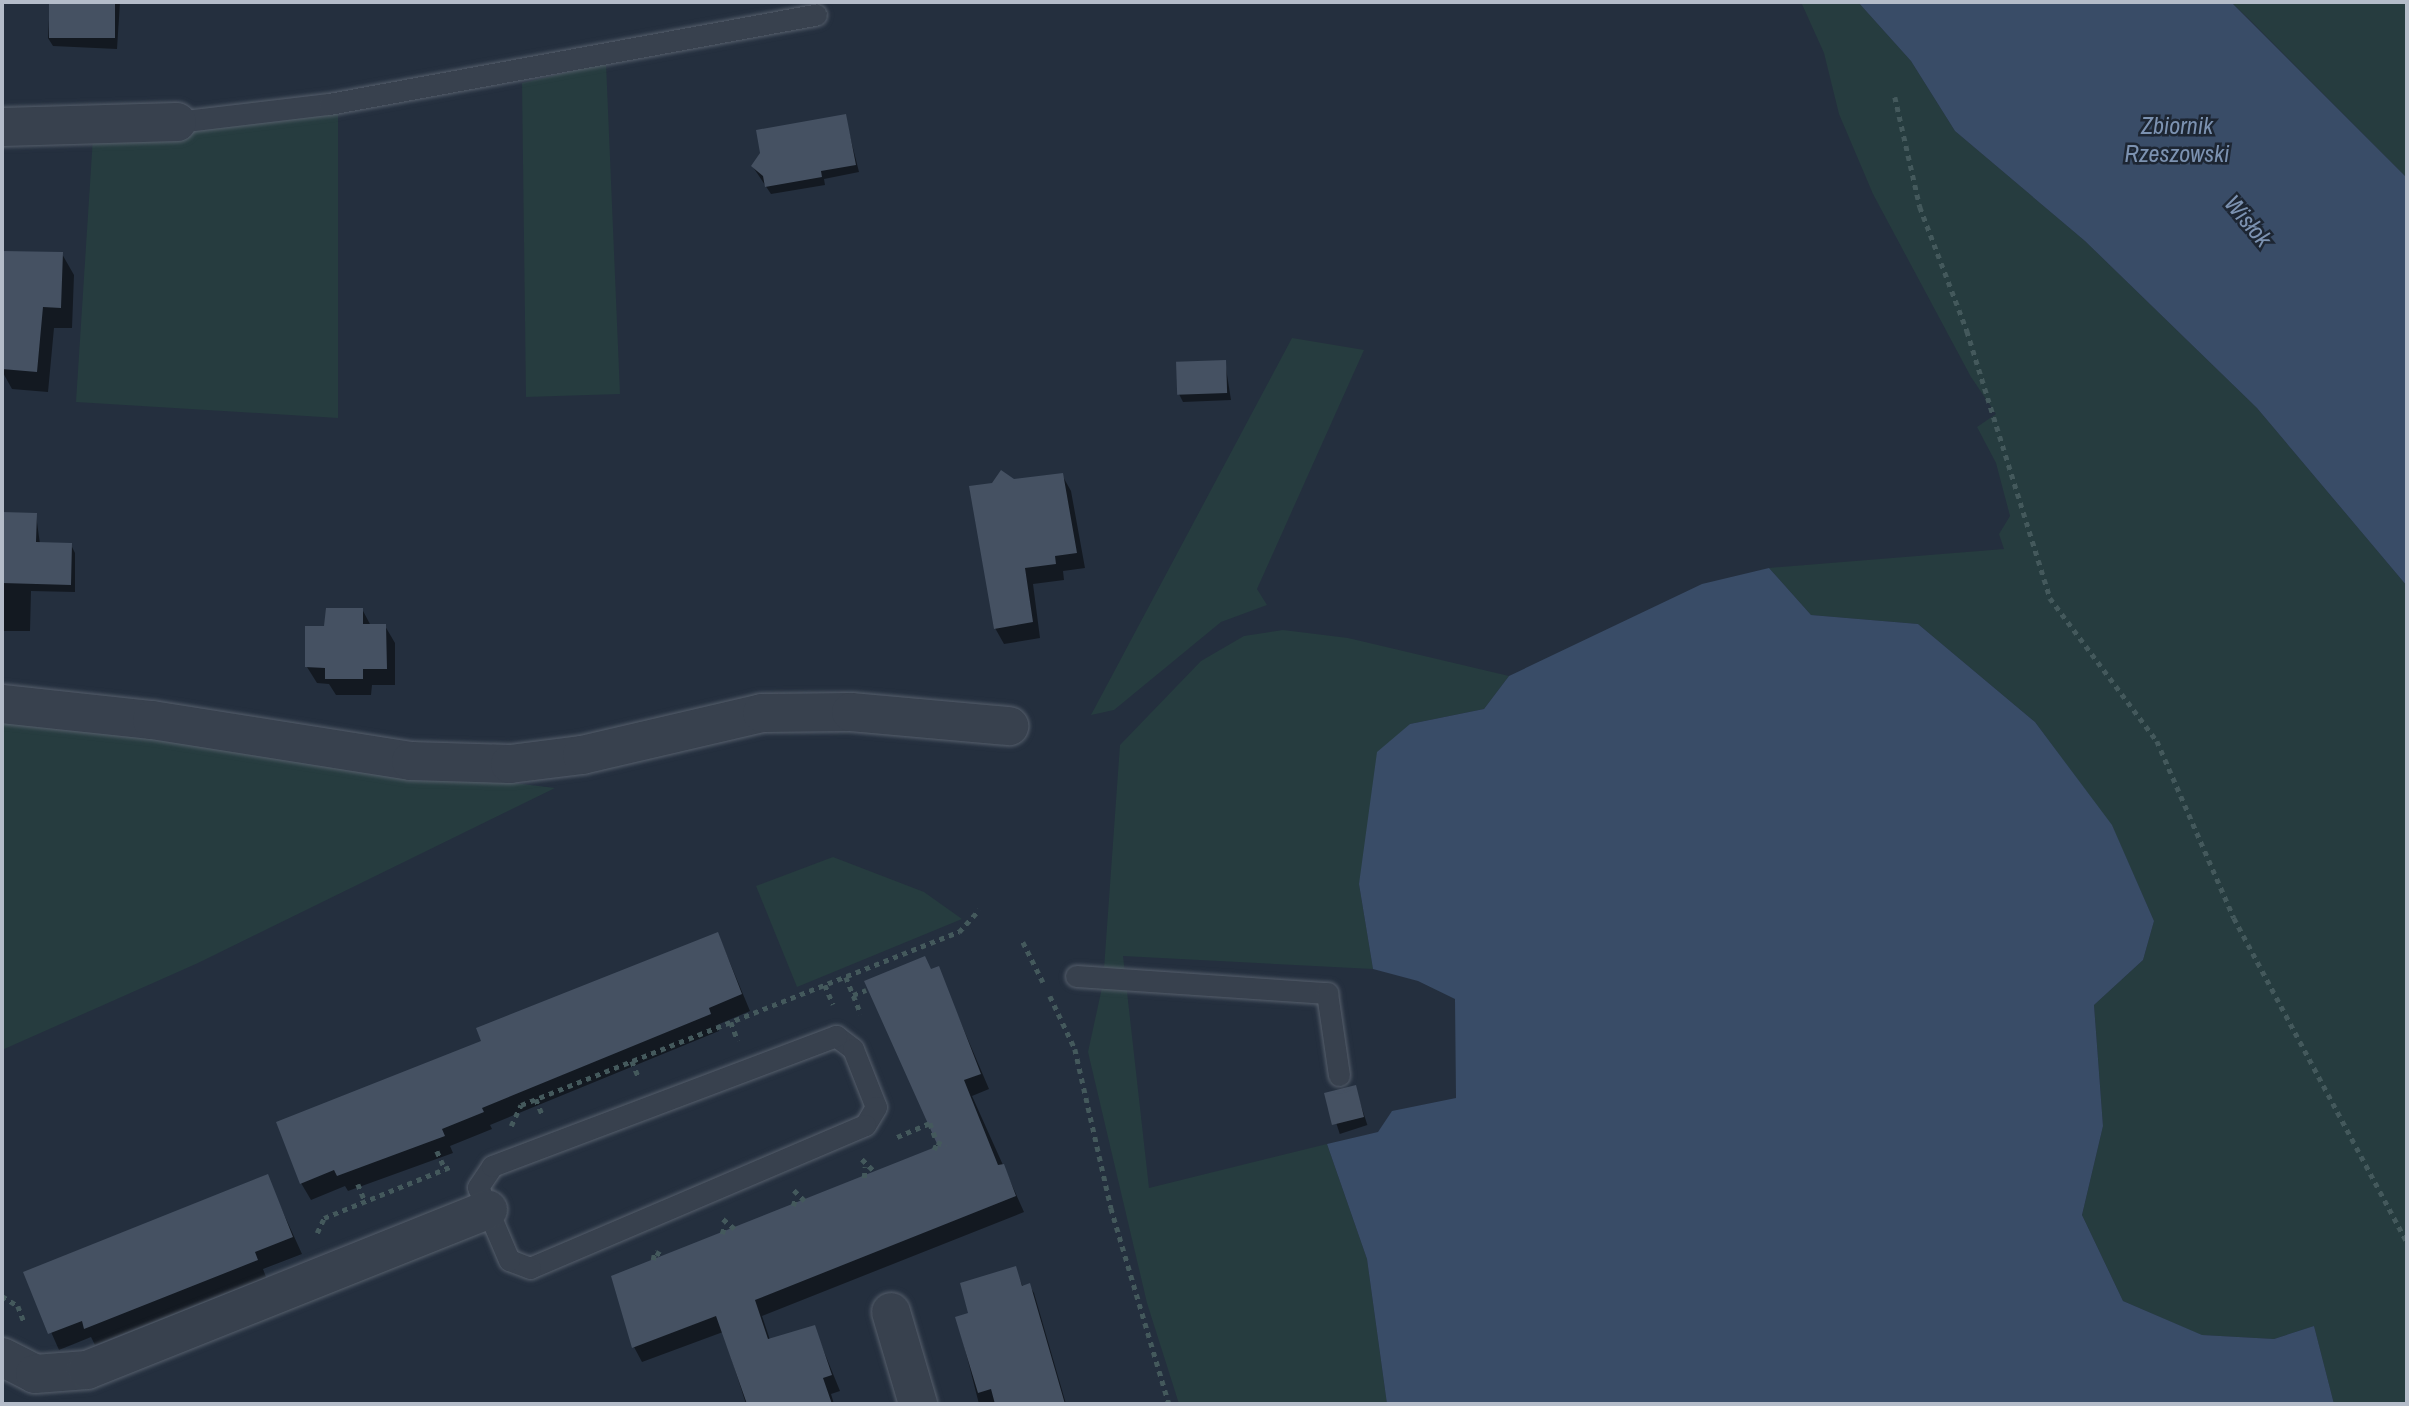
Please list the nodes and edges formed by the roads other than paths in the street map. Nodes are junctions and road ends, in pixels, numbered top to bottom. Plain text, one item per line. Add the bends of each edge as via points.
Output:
1 (816, 15) dead end
2 (177, 122) joint
3 (2, 127) edge
4 (2, 704) edge
5 (1009, 726) dead end
6 (1076, 976) dead end
7 (1339, 1075) dead end
8 (488, 1210) junction
9 (891, 1312) dead end
10 (2, 1357) edge
11 (918, 1404) edge

1 - 2 lane via 329,104
2 - 3 street
4 - 5 street via 152,720 411,761 498,763 582,755 762,713 851,712
6 - 7 lane via 1327,993
8 - 8 lane via 509,1260 530,1268 865,1125 876,1107 853,1049 836,1036 492,1166 478,1187
8 - 10 street via 87,1370 35,1374
9 - 11 street

